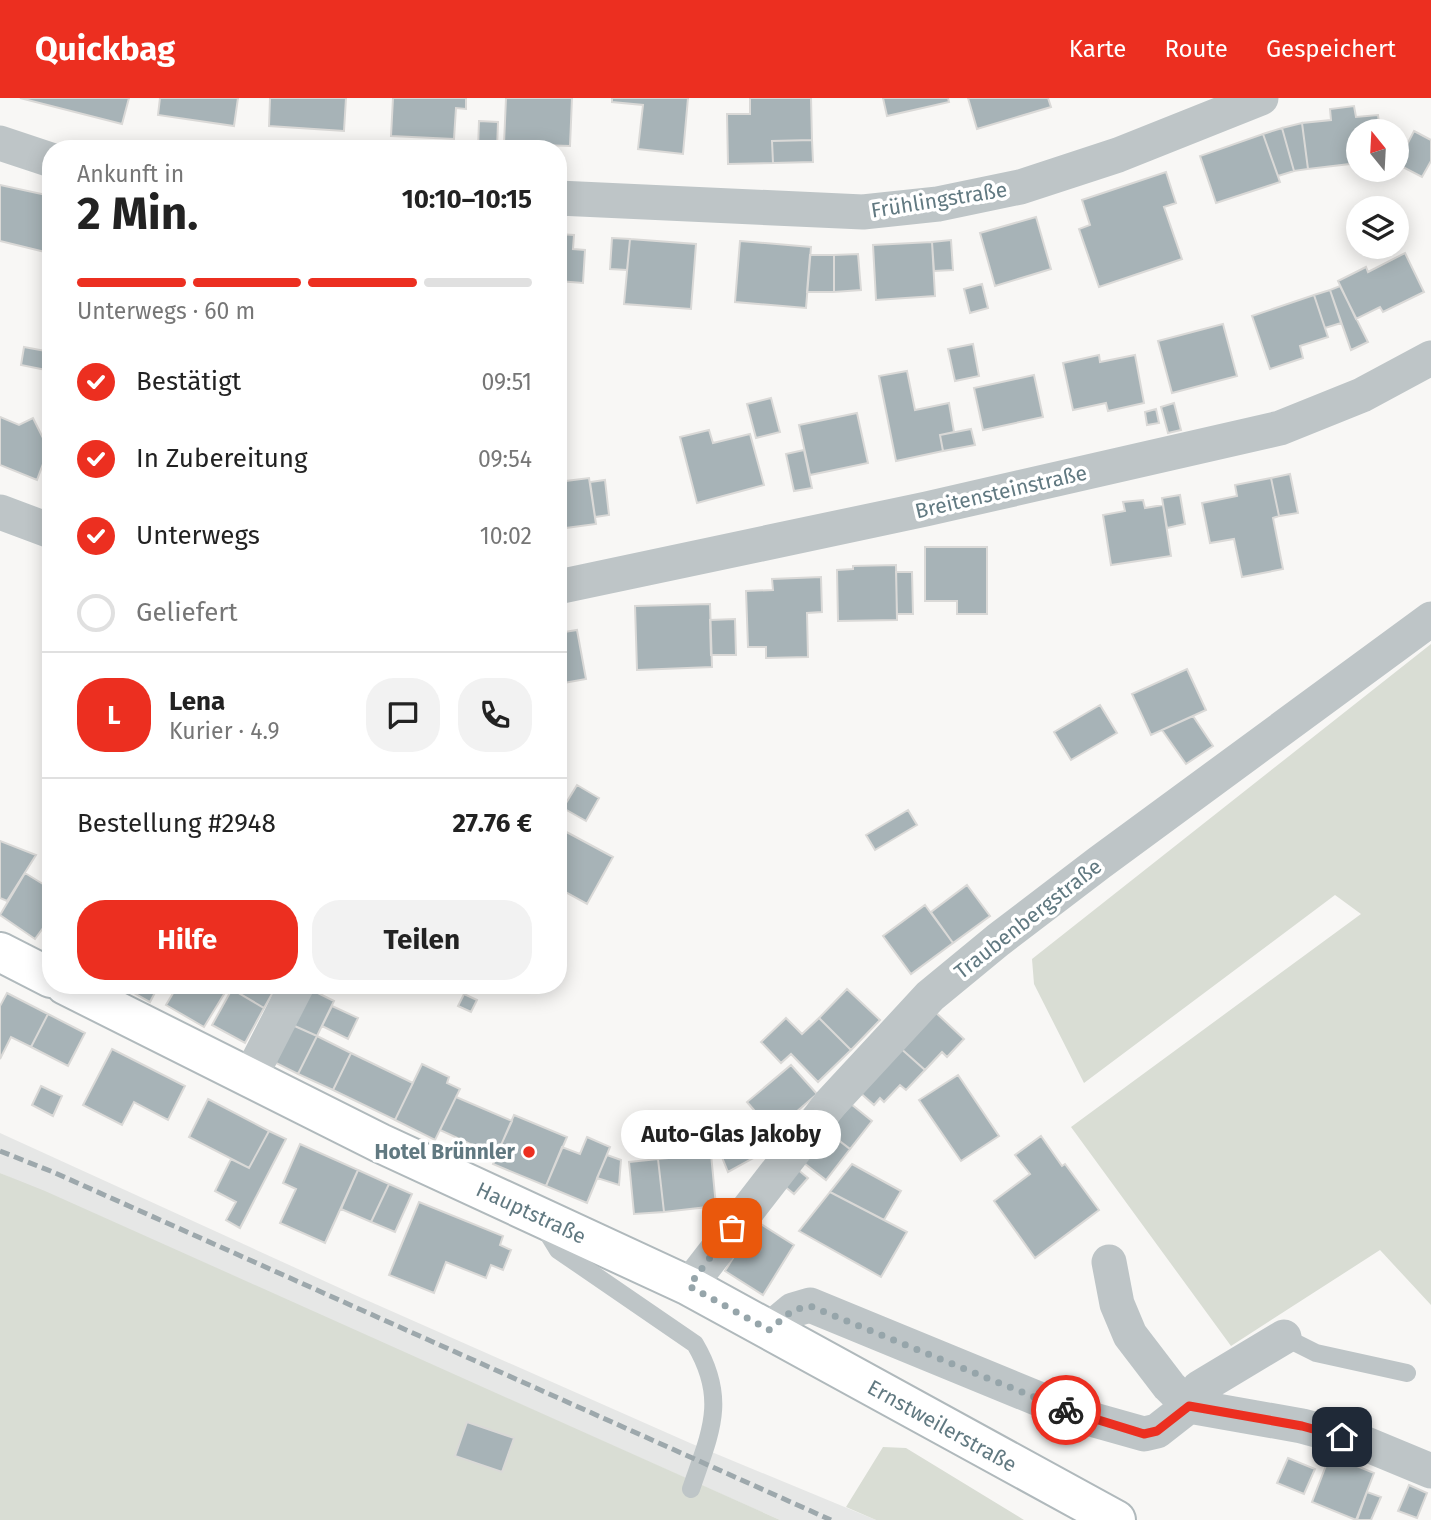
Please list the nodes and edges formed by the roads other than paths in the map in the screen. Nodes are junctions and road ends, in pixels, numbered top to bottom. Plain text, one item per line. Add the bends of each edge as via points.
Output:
1 (1262, 98) edge
2 (0, 143) edge
3 (42, 157) edge
4 (567, 198) edge
5 (1431, 358) edge
6 (0, 512) edge
7 (42, 528) edge
8 (567, 585) edge
9 (1431, 619) edge
10 (0, 952) edge
11 (42, 973) edge
12 (83, 994) edge
13 (292, 994) edge
14 (249, 1079) junction
15 (554, 1224) junction
16 (1109, 1262) dead end
17 (689, 1286) junction
18 (769, 1330) junction
19 (1284, 1337) joint
20 (1407, 1373) dead end
21 (1189, 1406) junction
22 (1431, 1471) edge
23 (691, 1489) dead end
24 (1116, 1520) edge

1 - 4 street, Frühlingstraße via 1118,155 1020,187 938,205 863,212
2 - 3 street
5 - 8 street, Breitensteinstraße via 1362,395 1280,428
6 - 7 street
9 - 17 street, Traubenbergstraße via 1099,863 930,996 830,1104
10 - 11 main road
12 - 14 main road, Hauptstraße
13 - 14 street
14 - 15 main road, Hauptstraße
15 - 17 main road, Hauptstraße
15 - 23 lane via 550,1237 558,1250 695,1344 704,1359 715,1400 713,1428
16 - 21 street via 1117,1304 1130,1335
17 - 18 main road, Hauptstraße
18 - 21 street via 793,1310 810,1306 1080,1416 1144,1434 1157,1431
18 - 24 main road, Ernstweilerstraße
19 - 20 lane via 1316,1353
19 - 21 street via 1199,1388
21 - 22 street via 1302,1426 1350,1439

